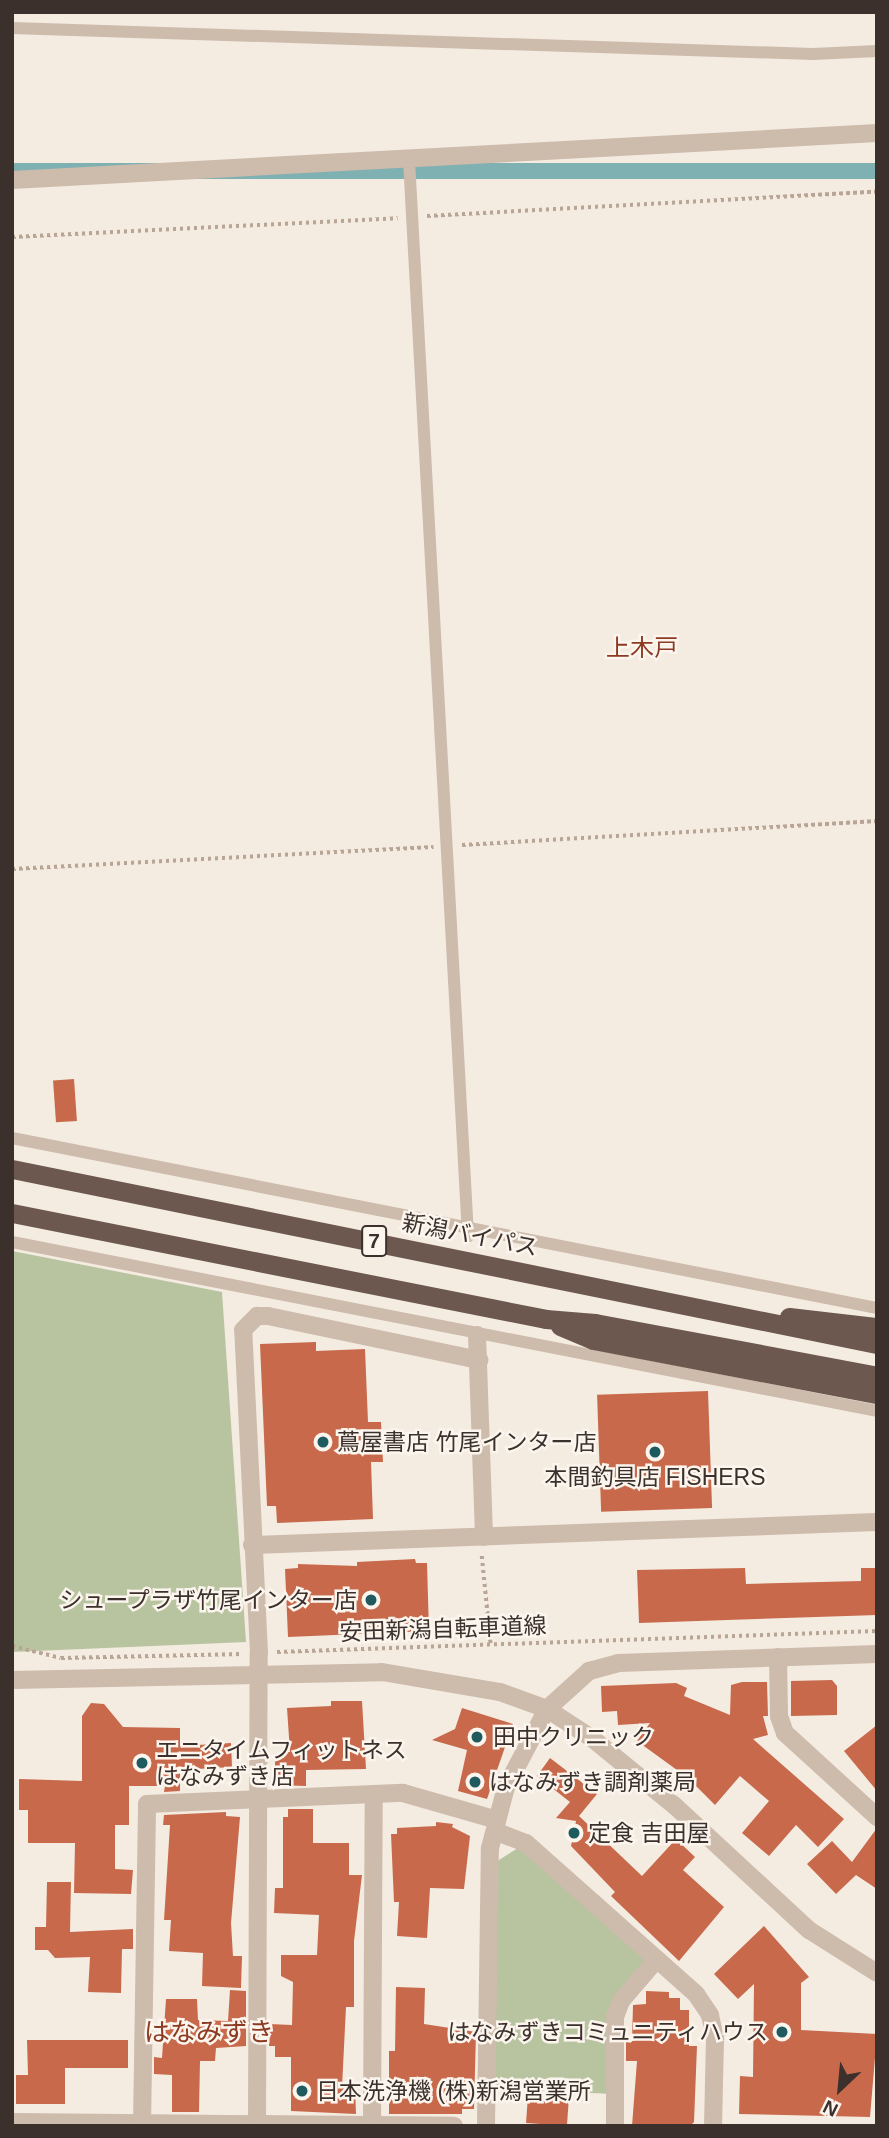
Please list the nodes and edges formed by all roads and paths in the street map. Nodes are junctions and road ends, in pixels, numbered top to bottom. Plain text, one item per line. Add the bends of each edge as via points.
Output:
1 (12, 29) edge
2 (877, 51) edge
3 (877, 133) edge
4 (410, 168) junction
5 (12, 180) edge
6 (877, 192) edge
7 (412, 214) junction
8 (12, 237) edge
9 (877, 821) edge
10 (448, 846) junction
11 (12, 869) edge
12 (12, 1138) edge
13 (12, 1169) edge
14 (12, 1213) edge
15 (467, 1232) junction
16 (12, 1242) edge
17 (877, 1308) edge
18 (735, 1313) junction
19 (546, 1320) junction
20 (877, 1327) edge
21 (477, 1329) junction
22 (877, 1344) edge
23 (479, 1360) junction
24 (877, 1376) edge
25 (877, 1394) edge
26 (877, 1412) edge
27 (877, 1522) edge
28 (484, 1537) junction
29 (252, 1545) junction
30 (877, 1631) edge
31 (12, 1646) edge
32 (491, 1646) junction
33 (259, 1653) junction
34 (877, 1654) edge
35 (778, 1657) junction
36 (259, 1675) junction
37 (12, 1680) edge
38 (547, 1709) junction
39 (374, 1794) junction
40 (258, 1799) junction
41 (877, 1817) edge
42 (497, 1826) junction
43 (657, 1959) junction
44 (877, 1972) edge
45 (12, 2122) edge
46 (142, 2124) edge
47 (257, 2125) edge
48 (372, 2125) edge
49 (454, 2126) edge
50 (486, 2126) edge
51 (615, 2126) edge
52 (713, 2126) edge

1 - 2 lane via 799,54
3 - 4 street
4 - 5 street
4 - 7 lane
6 - 7 path
7 - 8 path
7 - 10 lane
9 - 10 path
10 - 11 path
10 - 15 lane
12 - 15 lane
13 - 18 highway, 新潟バイパス / 7
14 - 19 highway, 7
15 - 17 lane
16 - 21 lane
18 - 20 highway
18 - 22 highway, 新潟バイパス / 7
19 - 24 highway, 7 via 595,1324
19 - 25 highway via 593,1339
21 - 23 street
21 - 26 lane
23 - 28 street
23 - 29 street via 268,1316 248,1322 241,1341
27 - 28 street
28 - 29 street
28 - 32 path via 481,1551
29 - 33 street
30 - 32 path, 安田新潟自転車道線
31 - 33 path, 安田新潟自転車道線 via 61,1658
32 - 33 path, 安田新潟自転車道線
33 - 36 street
34 - 35 street
35 - 38 street via 618,1663 589,1671
35 - 41 street via 779,1716 785,1733
36 - 37 street
36 - 38 street via 382,1672 424,1676 500,1692
36 - 40 street
38 - 42 street via 506,1787
38 - 44 street via 640,1776 809,1930
39 - 40 street
39 - 42 street via 403,1793
39 - 48 street
40 - 46 street via 148,1804
40 - 47 street
42 - 43 street via 526,1843
42 - 50 street via 488,1867
43 - 51 street via 621,2001 615,2017
43 - 52 street via 696,1994 710,2015 715,2039
45 - 46 street
46 - 47 street
47 - 48 street
48 - 49 street

